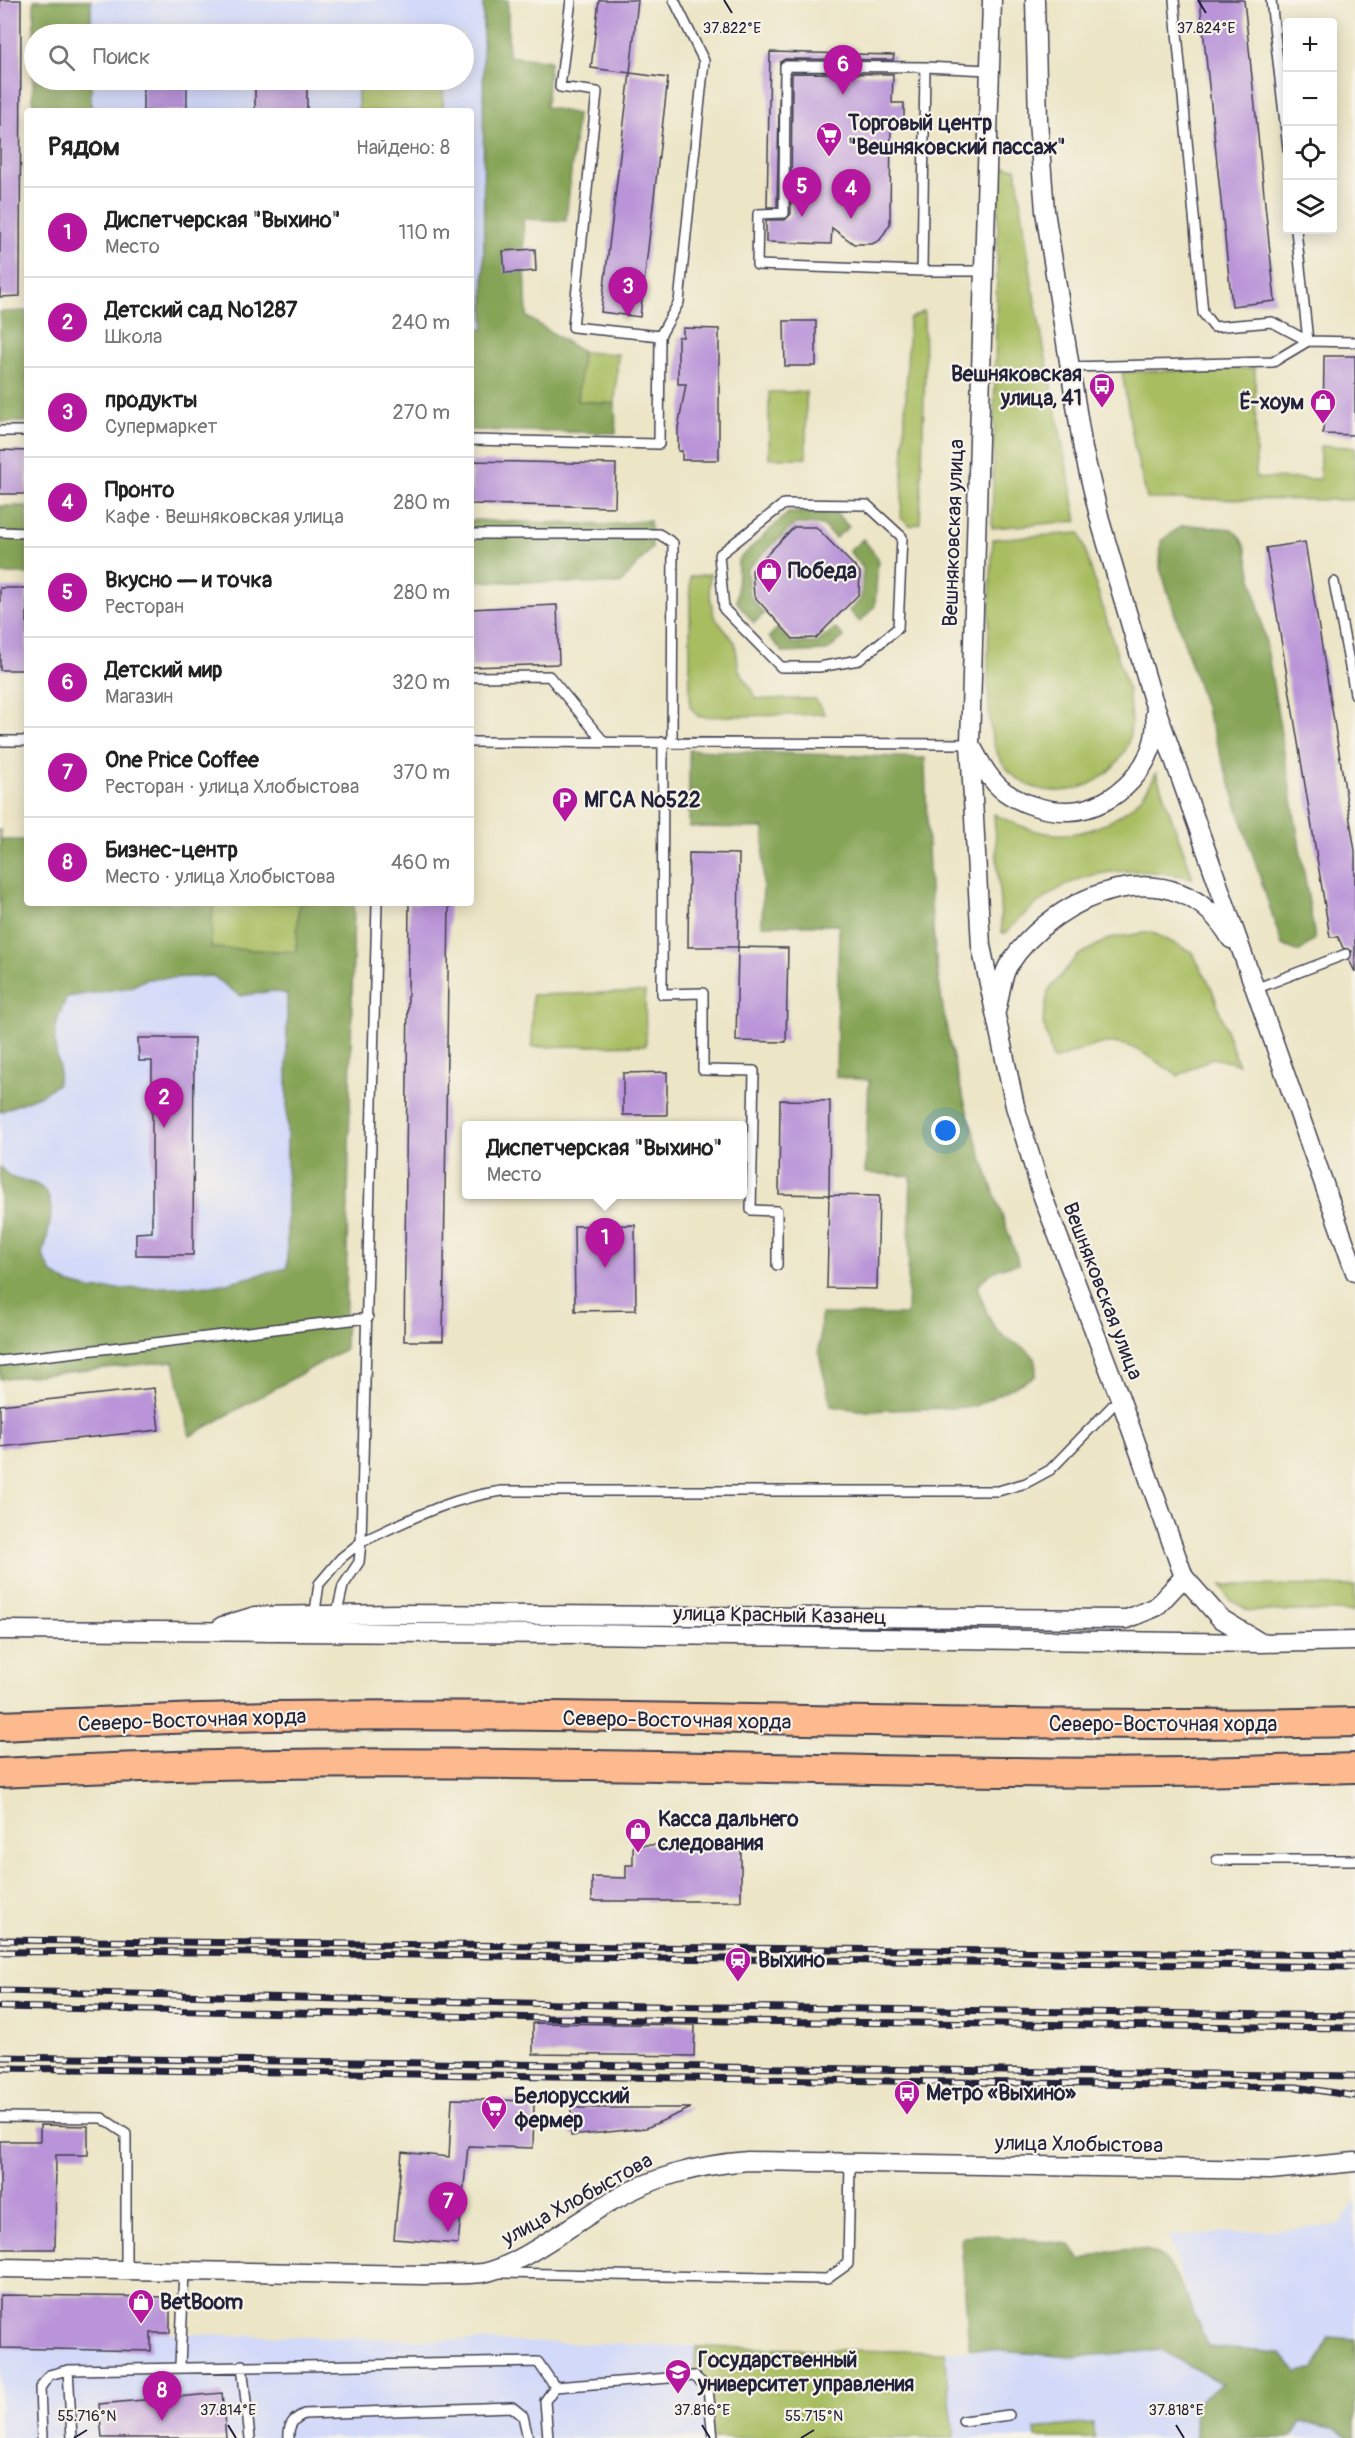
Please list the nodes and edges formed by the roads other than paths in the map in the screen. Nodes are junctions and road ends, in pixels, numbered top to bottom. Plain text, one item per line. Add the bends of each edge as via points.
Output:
1 (571, 0) edge
2 (674, 0) edge
3 (992, 0) edge
4 (1035, 0) edge
5 (1174, 0) edge
6 (1271, 0) edge
7 (925, 67) junction
8 (988, 70) junction
9 (1285, 126) edge
10 (1296, 234) edge
11 (922, 271) junction
12 (983, 271) junction
13 (660, 336) junction
14 (1308, 341) junction
15 (1355, 342) edge
16 (1069, 367) junction
17 (0, 431) edge
18 (24, 431) edge
19 (474, 440) edge
20 (0, 532) edge
21 (24, 533) edge
22 (474, 534) edge
23 (1334, 582) dead end
24 (860, 660) joint
25 (474, 677) edge
26 (1355, 694) edge
27 (1152, 697) junction
28 (0, 741) edge
29 (24, 741) edge
30 (474, 742) edge
31 (604, 742) junction
32 (667, 742) junction
33 (970, 744) junction
34 (377, 906) edge
35 (1346, 954) dead end
36 (1256, 988) junction
37 (994, 1017) junction
38 (777, 1265) dead end
39 (1355, 1272) edge
40 (368, 1318) junction
41 (0, 1361) edge
42 (1120, 1398) junction
43 (361, 1542) junction
44 (1184, 1577) junction
45 (338, 1615) junction
46 (313, 1624) junction
47 (0, 1630) edge
48 (1355, 1641) edge
49 (1261, 1643) junction
50 (1355, 1722) edge
51 (0, 1726) edge
52 (1355, 1768) edge
53 (0, 1773) edge
54 (1218, 1860) dead end
55 (1355, 1860) edge
56 (0, 2117) edge
57 (1355, 2162) edge
58 (850, 2163) junction
59 (0, 2268) edge
60 (126, 2269) junction
61 (184, 2271) junction
62 (484, 2272) junction
63 (242, 2365) junction
64 (180, 2366) junction
65 (68, 2370) junction
66 (555, 2387) junction
67 (1009, 2415) dead end
68 (963, 2421) dead end
69 (42, 2438) edge
70 (72, 2438) edge
71 (250, 2438) edge
72 (289, 2438) edge
73 (528, 2438) edge
74 (548, 2438) edge
75 (713, 2438) edge

1 - 13 lane via 560,87 597,92 573,327
2 - 13 lane via 704,61 679,302
3 - 8 street, Вешняковская улица
4 - 16 street, Вешняковская улица via 1044,200
5 - 14 lane via 1203,313 1214,327 1272,322
6 - 9 lane
7 - 8 lane
7 - 11 lane
7 - 11 lane via 785,66 784,213 758,214 757,265
8 - 12 street, Вешняковская улица
10 - 14 lane
11 - 12 lane
12 - 33 street, Вешняковская улица
13 - 19 lane via 658,444
14 - 15 lane
14 - 16 lane via 1273,362
16 - 27 street, Вешняковская улица via 1101,524
17 - 18 lane
20 - 21 lane
22 - 32 lane via 659,534 673,543
23 - 26 lane
24 - 24 lane via 819,667 781,667 724,609 719,555 784,504 867,505 902,537 903,556 898,628
25 - 31 lane via 549,676
27 - 33 street, Вешняковская улица via 1156,725 1150,756 1133,779 1106,800 1072,811 1037,808 1004,792 984,769
27 - 36 street, Вешняковская улица
28 - 29 lane
30 - 31 lane
31 - 32 lane
32 - 33 lane
32 - 38 lane via 662,994 702,993 703,1070 754,1071 751,1210 777,1211
33 - 37 street, Вешняковская улица via 981,946
34 - 40 lane
35 - 36 lane
36 - 37 street, Вешняковская улица via 1224,927 1203,905 1175,890 1108,890 1077,901 1045,923 1021,948 1006,969
36 - 39 street, Вешняковская улица
37 - 42 street, Вешняковская улица via 1015,1106 1043,1197
40 - 41 lane
40 - 43 lane
42 - 43 lane via 1050,1470 1026,1483 998,1491 502,1491 469,1495 438,1506
42 - 44 street, Вешняковская улица
43 - 45 lane via 359,1562 343,1586
43 - 46 lane via 319,1584
44 - 45 street, улица Красный Казанец via 1156,1608 1127,1619
44 - 49 street, Вешняковская улица via 1221,1618
45 - 46 street, улица Красный Казанец
46 - 47 street, улица Красный Казанец via 205,1631
46 - 49 street, улица Красный Казанец
48 - 49 street, улица Красный Казанец
50 - 51 main road, Северо-Восточная хорда via 954,1724 272,1716
52 - 53 main road via 1019,1772 462,1764
54 - 55 lane
56 - 60 lane via 102,2118 126,2134
57 - 58 street, улица Хлобыстова via 1270,2170
58 - 62 street, улица Хлобыстова via 748,2161 710,2164 674,2173 642,2185 524,2256
58 - 62 lane via 848,2264 827,2279
59 - 60 street, улица Хлобыстова
60 - 61 street, улица Хлобыстова
61 - 62 street, улица Хлобыстова
61 - 64 lane
63 - 64 lane
63 - 66 lane via 538,2362
63 - 71 lane
64 - 65 lane
65 - 69 lane via 49,2375 40,2388
65 - 70 lane
66 - 74 lane via 545,2401
66 - 75 lane via 694,2376 708,2388
67 - 68 lane
72 - 73 lane via 288,2430 294,2419 304,2414 512,2407 523,2416

